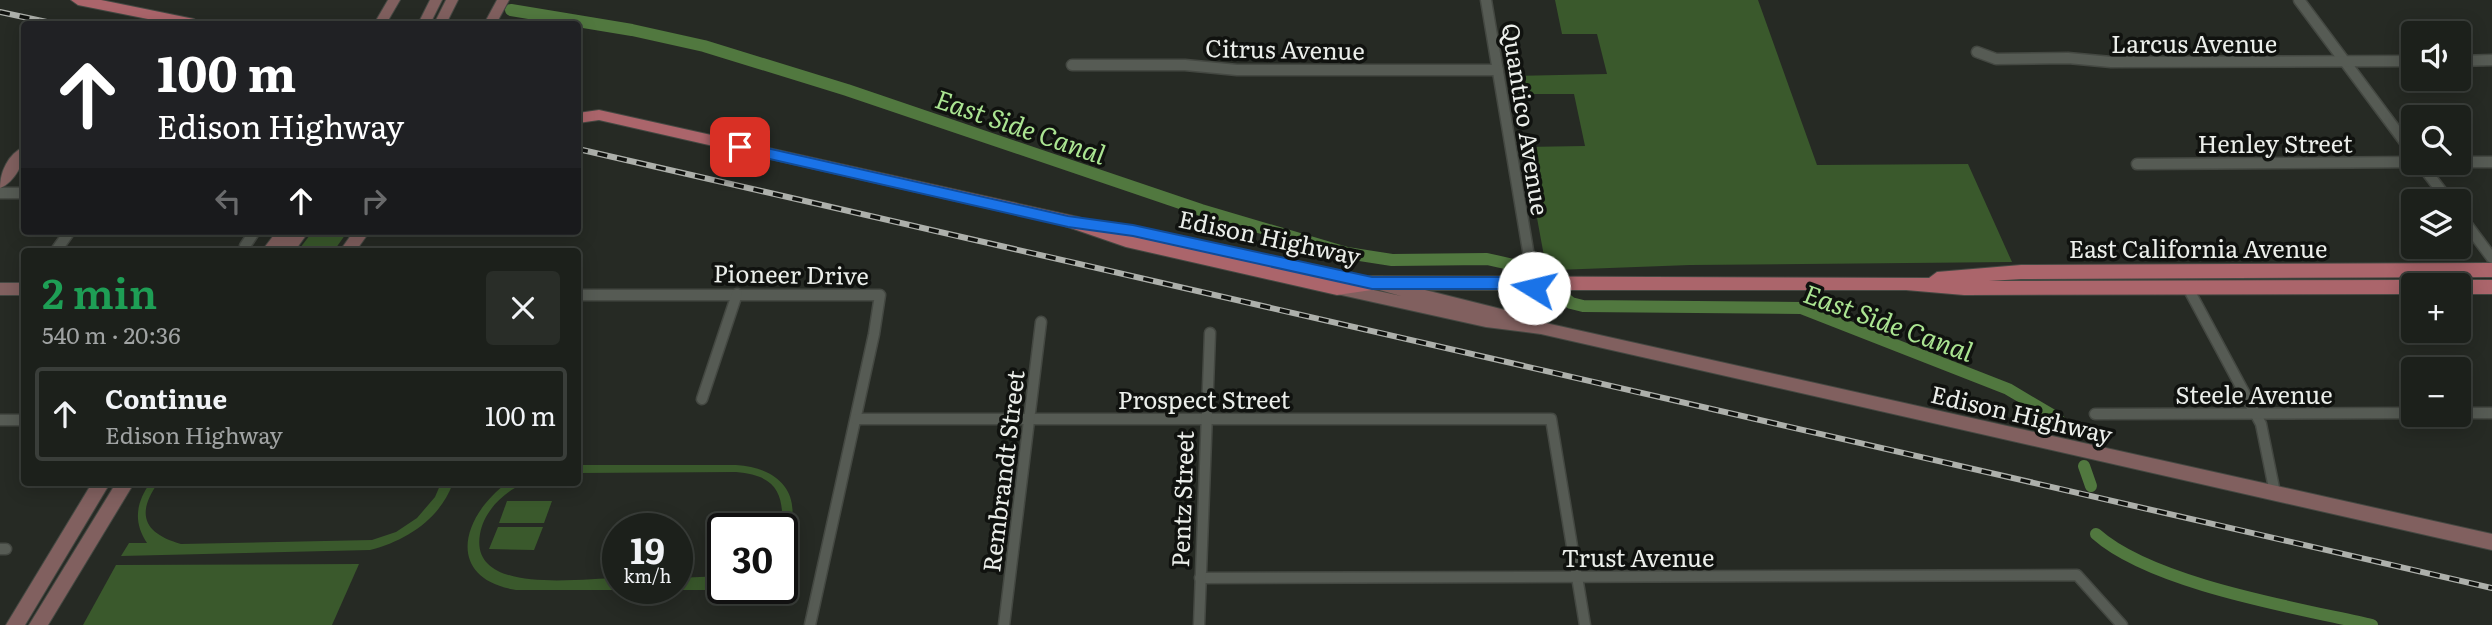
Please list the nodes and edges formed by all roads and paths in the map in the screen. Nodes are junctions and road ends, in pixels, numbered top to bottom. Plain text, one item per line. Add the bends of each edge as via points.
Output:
1 (78, 0) edge
2 (394, 0) edge
3 (436, 0) edge
4 (452, 0) edge
5 (503, 0) edge
6 (1486, 0) edge
7 (2300, 0) edge
8 (172, 21) edge
9 (382, 21) edge
10 (426, 21) edge
11 (442, 21) edge
12 (492, 21) edge
13 (1976, 52) dead end
14 (2492, 60) edge
15 (2345, 61) junction
16 (2401, 61) edge
17 (2471, 61) edge
18 (1072, 65) dead end
19 (1497, 69) junction
20 (581, 107) edge
21 (599, 115) junction
22 (581, 118) edge
23 (2401, 137) edge
24 (21, 156) edge
25 (2401, 162) edge
26 (2471, 162) edge
27 (2492, 162) edge
28 (2137, 164) dead end
29 (2429, 175) edge
30 (0, 183) edge
31 (2440, 189) edge
32 (0, 193) edge
33 (21, 193) edge
34 (1068, 222) junction
35 (2471, 230) edge
36 (253, 235) edge
37 (246, 246) dead end
38 (2492, 258) edge
39 (2492, 270) edge
40 (2287, 271) junction
41 (1372, 283) junction
42 (1533, 283) junction
43 (1906, 283) junction
44 (2401, 287) edge
45 (2471, 287) edge
46 (2492, 287) edge
47 (1337, 288) junction
48 (2188, 288) junction
49 (0, 289) edge
50 (21, 289) edge
51 (737, 294) junction
52 (581, 295) edge
53 (1041, 322) dead end
54 (1541, 328) junction
55 (1210, 333) dead end
56 (702, 398) dead end
57 (2401, 413) edge
58 (2471, 413) edge
59 (2492, 413) edge
60 (2095, 414) dead end
61 (2255, 414) junction
62 (856, 419) junction
63 (1029, 419) junction
64 (0, 420) edge
65 (21, 420) edge
66 (1205, 420) junction
67 (99, 486) edge
68 (123, 486) edge
69 (2274, 494) junction
70 (2492, 542) edge
71 (1577, 577) junction
72 (1200, 578) junction
73 (15, 625) edge
74 (38, 625) edge
75 (810, 625) edge
76 (1004, 625) edge
77 (1199, 625) edge
78 (1586, 625) edge
79 (2122, 625) edge

1 - 8 main road
2 - 9 main road
3 - 10 main road
4 - 11 main road
5 - 12 main road
6 - 19 street, Quantico Avenue
7 - 15 street
13 - 15 street, Larcus Avenue via 1996,59 2111,62
14 - 17 street
15 - 16 street, Larcus Avenue
15 - 23 street
18 - 19 street, Citrus Avenue
19 - 42 street, Quantico Avenue
20 - 21 main road, Edison Highway
21 - 22 main road, Edison Highway
21 - 34 main road, Edison Highway
24 - 30 main road
25 - 28 street, Henley Street
26 - 27 street
29 - 31 street
32 - 33 street
34 - 41 main road, Edison Highway via 1133,230
34 - 47 main road, Edison Highway via 1126,241
35 - 38 street
36 - 37 street
39 - 40 main road, East California Avenue
40 - 43 main road, East California Avenue via 2021,272
40 - 48 main road via 2256,279 2203,280
41 - 42 main road, East California Avenue
41 - 47 main road, East California Avenue
41 - 54 main road, Edison Highway via 1500,313
42 - 43 main road, East California Avenue
42 - 54 street, Quantico Avenue
43 - 48 main road, East California Avenue via 1964,288
44 - 48 main road, East California Avenue
45 - 46 main road
47 - 54 main road, Edison Highway via 1486,321
48 - 61 street
49 - 50 main road
51 - 52 street, Pioneer Drive
51 - 56 street
51 - 62 street, Pioneer Drive via 880,295
53 - 63 street, Rembrandt Street
54 - 69 main road, Edison Highway
55 - 66 street, Pentz Street
57 - 61 street, Steele Avenue
58 - 59 street
60 - 61 street, Steele Avenue
61 - 69 street via 2261,424
62 - 63 street, Prospect Street
62 - 75 street
63 - 66 street, Prospect Street
63 - 76 street, Rembrandt Street
64 - 65 street
66 - 71 street, Prospect Street via 1551,419
66 - 72 street, Pentz Street
67 - 73 main road
68 - 74 main road
69 - 70 main road, Edison Highway
71 - 72 street, Trust Avenue
71 - 78 street
71 - 79 street, Trust Avenue via 2077,575
72 - 77 street, Pentz Street

